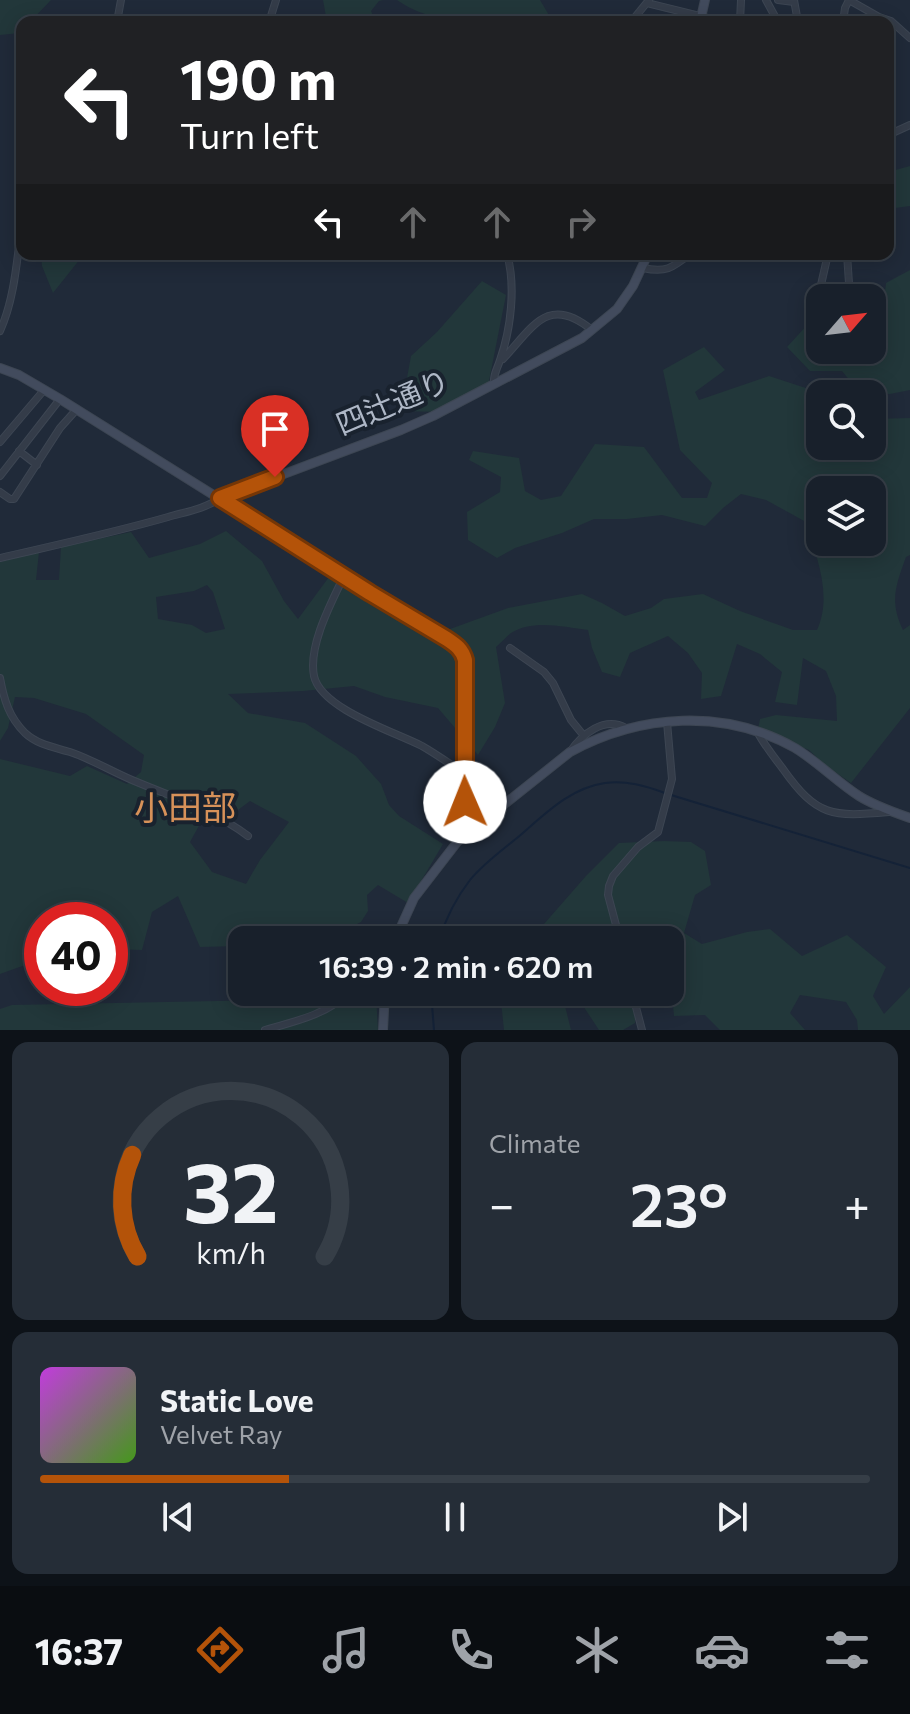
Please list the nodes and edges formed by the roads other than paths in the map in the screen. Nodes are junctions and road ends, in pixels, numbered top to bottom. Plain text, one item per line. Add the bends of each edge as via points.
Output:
1 (778, 0) edge
2 (849, 0) edge
3 (794, 1) edge
4 (645, 2) edge
5 (688, 16) edge
6 (877, 16) edge
7 (894, 24) edge
8 (910, 38) edge
9 (16, 259) edge
10 (508, 260) edge
11 (646, 260) edge
12 (682, 260) edge
13 (827, 260) edge
14 (847, 260) edge
15 (643, 268) junction
16 (821, 284) edge
17 (849, 284) edge
18 (592, 330) junction
19 (0, 331) edge
20 (500, 361) junction
21 (0, 368) edge
22 (494, 384) junction
23 (44, 390) junction
24 (60, 399) junction
25 (77, 409) junction
26 (0, 442) edge
27 (19, 451) junction
28 (37, 465) junction
29 (0, 476) edge
30 (0, 492) edge
31 (220, 498) junction
32 (0, 558) edge
33 (344, 576) junction
34 (510, 648) dead end
35 (0, 678) edge
36 (667, 722) junction
37 (626, 728) junction
38 (758, 733) junction
39 (584, 736) junction
40 (570, 752) junction
41 (464, 773) junction
42 (893, 812) junction
43 (910, 818) edge
44 (471, 830) junction
45 (248, 836) dead end
46 (400, 926) edge
47 (616, 926) edge
48 (331, 1006) edge
49 (384, 1006) edge
50 (636, 1006) edge
51 (265, 1030) edge
52 (383, 1030) edge
53 (642, 1030) edge

1 - 3 street
2 - 6 street
4 - 5 street
7 - 8 street
9 - 19 street
10 - 20 street via 512,300
11 - 15 street, 四辻通り
12 - 15 street via 669,270
13 - 16 street
14 - 17 street
15 - 18 street, 四辻通り via 617,309
18 - 20 street via 564,315 547,315
18 - 22 street, 四辻通り
20 - 22 street
21 - 23 street
22 - 31 street, 四辻通り via 401,430
23 - 24 street
23 - 26 street
24 - 25 street
24 - 27 street
25 - 28 street
25 - 31 street
27 - 28 street
27 - 29 street
28 - 30 street via 14,499
31 - 32 street via 141,524
31 - 33 street
33 - 41 street via 463,653
33 - 41 street via 314,656 317,684 354,714 419,744
34 - 39 street via 544,672
35 - 45 street via 9,713 39,742 214,813
36 - 37 street
36 - 38 street via 717,722
36 - 47 street via 672,779 658,832 638,847 609,886
37 - 39 street via 604,726
37 - 40 street
38 - 42 street via 794,748 861,797
38 - 42 street via 803,796 822,809 841,814
39 - 40 street
40 - 44 street
41 - 44 street via 464,819
42 - 43 street
44 - 46 street via 426,881
48 - 51 street
49 - 52 street
50 - 53 street

